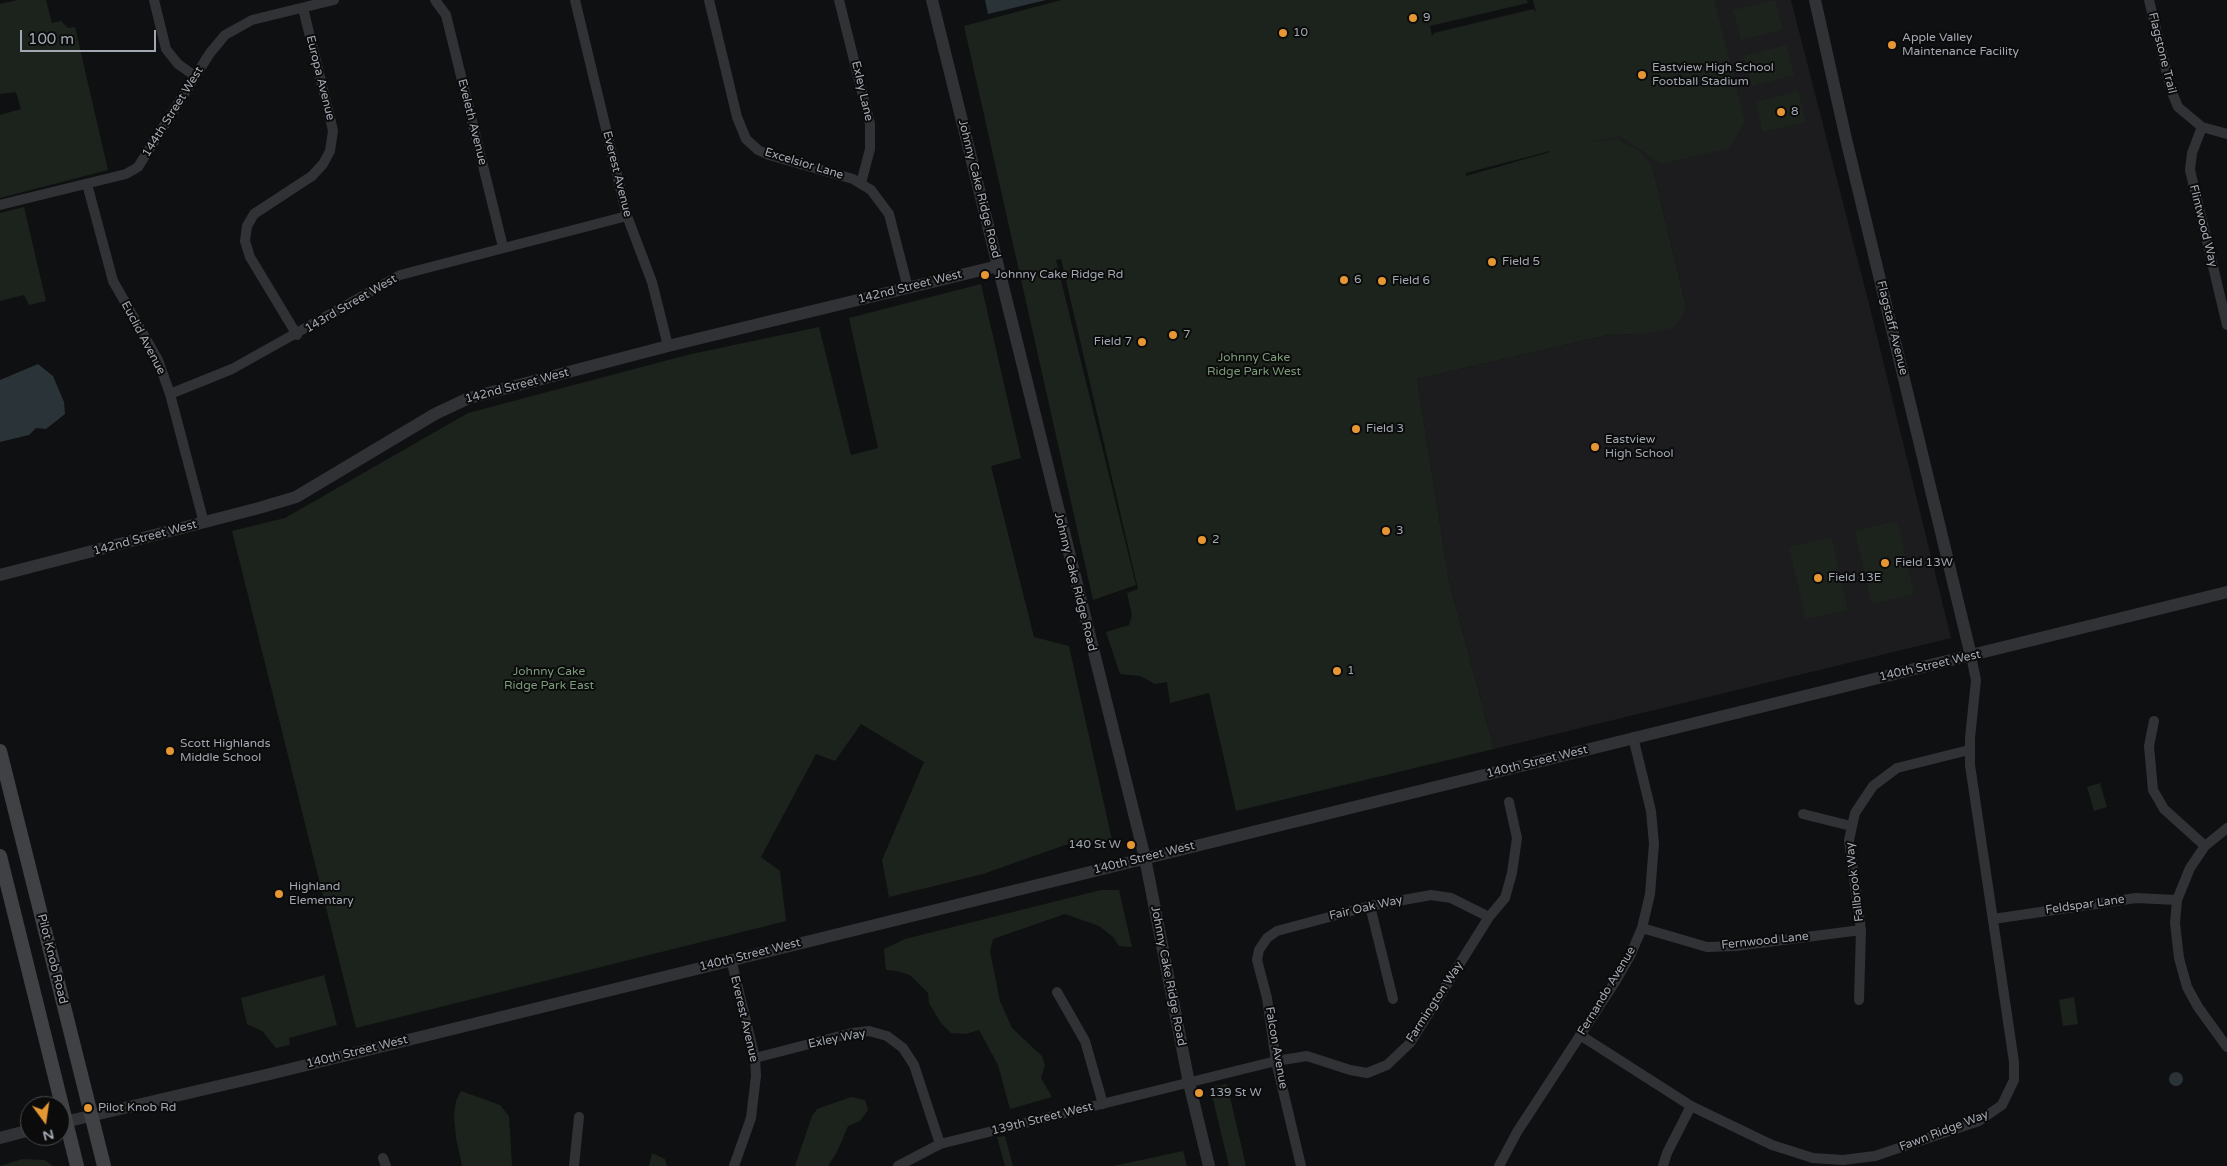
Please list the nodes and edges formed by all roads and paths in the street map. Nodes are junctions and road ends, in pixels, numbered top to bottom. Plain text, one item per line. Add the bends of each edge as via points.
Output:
1 (154, 0) edge
2 (334, 0) edge
3 (435, 0) edge
4 (575, 0) edge
5 (708, 0) edge
6 (839, 0) edge
7 (932, 0) edge
8 (1815, 0) edge
9 (2149, 0) edge
10 (303, 8) junction
11 (195, 76) junction
12 (2202, 127) junction
13 (2227, 134) edge
14 (861, 182) junction
15 (87, 184) junction
16 (0, 205) edge
17 (627, 216) junction
18 (503, 247) junction
19 (998, 266) junction
20 (908, 288) junction
21 (2224, 298) edge
22 (2227, 325) edge
23 (297, 335) junction
24 (668, 346) junction
25 (170, 394) junction
26 (204, 523) junction
27 (0, 575) edge
28 (2227, 592) edge
29 (1971, 656) junction
30 (2154, 721) dead end
31 (1633, 738) junction
32 (1969, 750) junction
33 (0, 751) edge
34 (1509, 802) dead end
35 (1803, 814) dead end
36 (1851, 826) junction
37 (2227, 828) edge
38 (2205, 846) junction
39 (0, 856) edge
40 (1145, 858) junction
41 (2177, 900) junction
42 (1370, 906) junction
43 (1489, 917) junction
44 (1993, 919) junction
45 (1642, 928) junction
46 (1861, 930) junction
47 (731, 959) junction
48 (1257, 960) joint
49 (1057, 992) dead end
50 (1393, 999) dead end
51 (1859, 1000) dead end
52 (1580, 1036) junction
53 (2227, 1047) edge
54 (754, 1058) junction
55 (1276, 1061) junction
56 (1189, 1083) junction
57 (57, 1096) edge
58 (1103, 1104) junction
59 (1691, 1106) junction
60 (91, 1117) junction
61 (579, 1117) dead end
62 (70, 1121) edge
63 (20, 1133) edge
64 (0, 1138) edge
65 (70, 1144) edge
66 (940, 1144) junction
67 (77, 1166) edge
68 (104, 1166) edge
69 (574, 1166) edge
70 (734, 1166) edge
71 (898, 1166) edge
72 (1208, 1166) edge
73 (1301, 1166) edge
74 (1499, 1166) edge
75 (1663, 1166) edge

1 - 11 street via 166,49 178,64
2 - 10 street, 144th Street West
3 - 18 street, Eveleth Avenue via 446,16
4 - 17 street, Everest Avenue
5 - 14 street, Excelsior Lane via 737,117 746,139 769,155
6 - 14 street, Exley Lane via 870,124 870,149
7 - 19 street, Johnny Cake Ridge Road
8 - 29 street, Flagstaff Avenue
9 - 12 street, Flagstone Trail via 2173,98 2184,114
10 - 11 street, 144th Street West via 252,20 234,29 219,42
10 - 23 street, Europa Avenue via 333,131 330,151 312,176 254,214 247,226 245,242 250,257
11 - 15 street, 144th Street West via 138,167 126,174
12 - 13 street, Flagstone Trail
12 - 21 street, Flintwood Way via 2192,153 2190,170
14 - 20 street, Excelsior Lane via 878,196 889,214
15 - 16 street, 144th Street West
15 - 25 street, Euclid Avenue via 113,281 158,360
17 - 18 street, 143rd Street West
17 - 24 street, Everest Avenue via 652,282
18 - 23 street, 143rd Street West via 400,275
19 - 20 street, 142nd Street West
19 - 40 street, Johnny Cake Ridge Road
20 - 24 street, 142nd Street West
21 - 22 street, Flintwood Way
23 - 25 street, 143rd Street West via 232,369
24 - 26 street, 142nd Street West via 469,398 435,414 296,497
25 - 26 street, Euclid Avenue
26 - 27 street, 142nd Street West
28 - 29 street, 140th Street West
29 - 31 street, 140th Street West
29 - 32 street, Fawn Ridge Way via 1976,680
30 - 38 street via 2149,746 2153,790 2164,809
31 - 40 street, 140th Street West
31 - 45 street, Fernando Avenue via 1651,811 1654,844 1650,894
32 - 36 street, Fallbrook Way via 1912,763 1884,777 1863,798
32 - 44 street, Fawn Ridge Way
33 - 60 main road, Pilot Knob Road
34 - 43 street, Farmington Way via 1517,838 1512,873 1505,898
35 - 36 street
36 - 46 street, Fallbrook Way via 1850,856
37 - 38 street
38 - 41 street via 2184,879
39 - 57 main road, Pilot Knob Road
40 - 47 street, 140th Street West
40 - 56 street, Johnny Cake Ridge Road
41 - 44 street, Feldspar Lane via 2136,898
41 - 53 street via 2175,934 2182,973 2198,1007
42 - 43 street, Fair Oak Way via 1431,895 1451,898
42 - 48 street, Fair Oak Way via 1278,931 1267,938
42 - 50 street
43 - 55 street, Farmington Way via 1410,1043 1387,1064 1367,1073 1307,1056
44 - 59 street, Fawn Ridge Way via 2015,1072 2007,1097 1987,1117 1875,1156 1829,1160 1784,1150
45 - 46 street, Fernwood Lane via 1707,947
45 - 52 street, Fernando Avenue via 1623,969
46 - 51 street, Fallbrook Way
47 - 54 street, Everest Avenue
47 - 60 street, 140th Street West
48 - 55 street, Falcon Avenue via 1267,998
49 - 58 street via 1085,1041
52 - 59 street, Fawn Ridge Way
52 - 74 street, Fernando Avenue via 1517,1132
54 - 66 street, Exley Way via 852,1033 869,1031 887,1036 903,1048 914,1065
54 - 70 street, Everest Avenue via 754,1105
55 - 56 street, Farmington Way
55 - 73 street, Falcon Avenue
56 - 58 street, 139th Street West
56 - 72 street, Johnny Cake Ridge Road
58 - 66 street, 139th Street West
59 - 75 street
60 - 62 street, 140th Street West
60 - 68 main road, Pilot Knob Road
61 - 69 street
63 - 64 street
65 - 67 main road, Pilot Knob Road
66 - 71 street, 139th Street West

